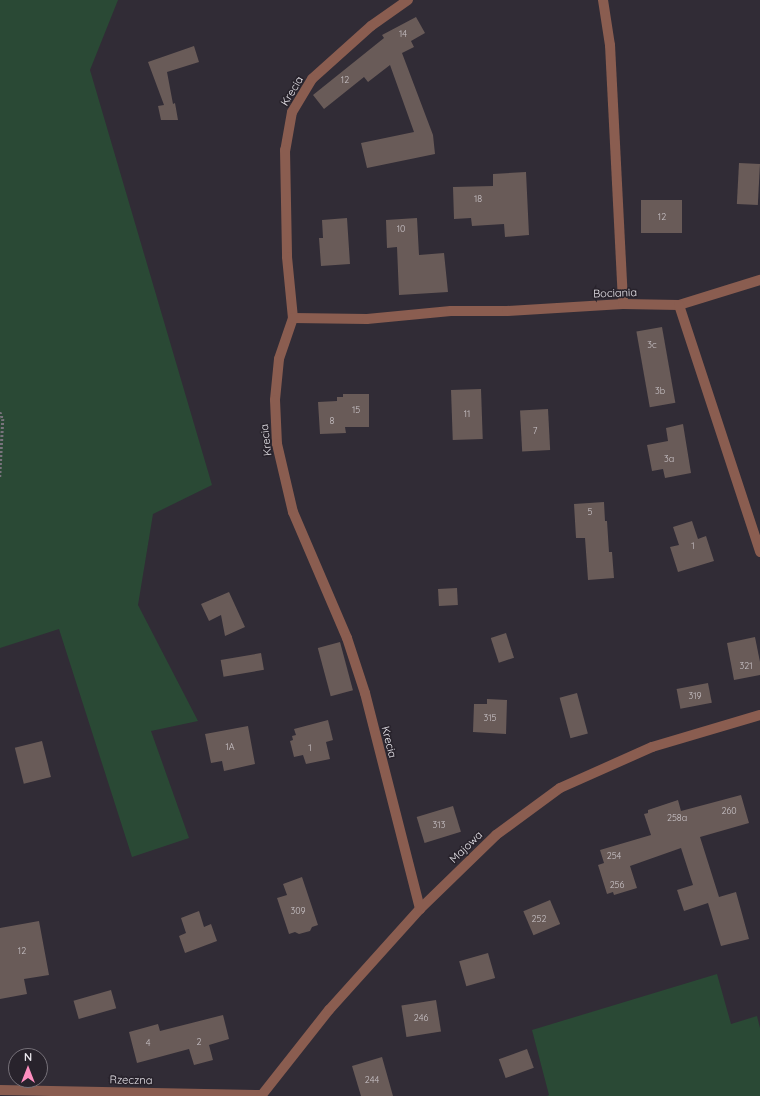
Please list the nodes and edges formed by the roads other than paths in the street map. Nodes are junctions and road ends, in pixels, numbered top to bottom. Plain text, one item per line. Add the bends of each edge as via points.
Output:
1 (408, 0) edge
2 (603, 0) edge
3 (760, 280) edge
4 (623, 304) junction
5 (679, 305) junction
6 (292, 318) junction
7 (760, 552) edge
8 (760, 714) edge
9 (420, 909) junction
10 (0, 1090) edge
11 (43, 1093) edge
12 (261, 1096) edge

1 - 6 street, Krecia via 371,26 312,79 292,112 285,150 287,257
2 - 4 street via 610,45
3 - 5 street, Bociania
4 - 5 street, Bociania
4 - 6 street, Bociania via 507,311 451,311 367,319
5 - 7 street
6 - 9 street, Krecia via 279,359 275,400 277,444 293,512 347,638 364,693
8 - 9 street, Majowa via 652,748 560,788 496,835
9 - 12 street, Majowa via 329,1010
10 - 11 street, Rzeczna
11 - 12 street, Rzeczna

